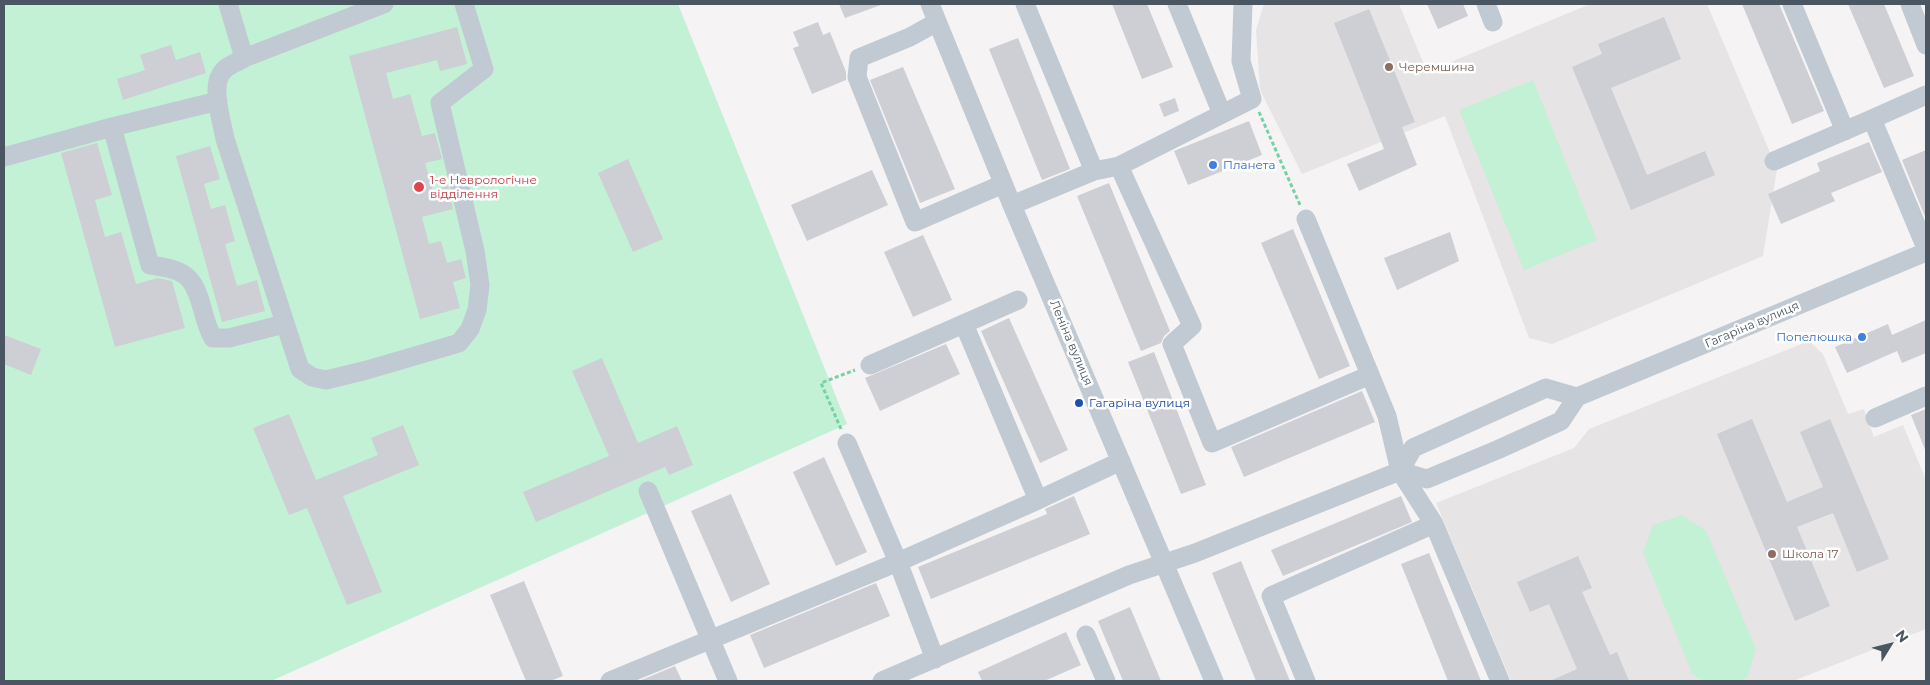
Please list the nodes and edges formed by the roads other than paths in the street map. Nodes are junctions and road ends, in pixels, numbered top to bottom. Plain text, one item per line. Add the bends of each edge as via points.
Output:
1 (228, 4) edge
2 (384, 4) edge
3 (464, 4) edge
4 (930, 4) edge
5 (1025, 4) edge
6 (1177, 4) edge
7 (1243, 4) edge
8 (1486, 4) edge
9 (1792, 4) edge
10 (1910, 4) edge
11 (937, 22) junction
12 (1493, 22) dead end
13 (1922, 22) edge
14 (1926, 45) edge
15 (244, 58) junction
16 (1926, 95) edge
17 (218, 101) junction
18 (1222, 114) junction
19 (1872, 119) junction
20 (112, 126) junction
21 (1845, 131) junction
22 (4, 157) edge
23 (1774, 162) dead end
24 (1119, 166) junction
25 (1094, 171) junction
26 (1003, 184) junction
27 (1012, 205) junction
28 (1306, 219) road end
29 (1926, 248) edge
30 (1926, 252) edge
31 (1018, 300) dead end
32 (284, 324) junction
33 (964, 324) junction
34 (870, 365) road end
35 (1370, 375) junction
36 (1926, 396) edge
37 (1577, 397) junction
38 (1875, 418) dead end
39 (847, 443) road end
40 (1121, 461) junction
41 (1400, 471) junction
42 (648, 491) dead end
43 (1038, 500) junction
44 (1434, 524) junction
45 (898, 562) junction
46 (1164, 562) junction
47 (1086, 635) dead end
48 (711, 640) junction
49 (935, 659) junction
50 (610, 681) edge
51 (728, 681) edge
52 (882, 681) edge
53 (1106, 681) edge
54 (1214, 681) edge
55 (1306, 681) edge
56 (1500, 681) edge

1 - 15 street
2 - 15 street
3 - 32 street via 484,69 440,103 475,251 480,286 470,329 459,343 326,380 312,377 300,369
4 - 11 street, Леніна вулиця
5 - 25 street
6 - 18 street
7 - 18 street via 1241,61 1252,99
8 - 12 street
9 - 21 street
10 - 13 street
11 - 26 street, Леніна вулиця
11 - 26 street via 859,58 857,78 915,222
13 - 14 street
15 - 17 street via 224,70 217,81
16 - 19 street
17 - 20 street
17 - 32 street via 225,139
18 - 24 street
19 - 21 street
19 - 29 street
20 - 22 street
20 - 32 street via 150,265 171,269 189,279 206,327 214,338 228,338
21 - 23 street
24 - 25 street
24 - 35 street via 1192,326 1172,344 1212,443
25 - 27 street
26 - 27 street, Леніна вулиця
27 - 40 street, Леніна вулиця
28 - 35 street
30 - 37 street, Гагаріна вулиця
31 - 33 street
33 - 34 street
33 - 43 street
35 - 41 street via 1387,416
36 - 38 street
37 - 41 street via 1561,421 1497,450 1427,479
37 - 41 street via 1546,388 1413,448
39 - 45 street
40 - 43 street
40 - 46 street, Леніна вулиця
41 - 44 street
41 - 46 street via 1195,553
42 - 48 street
43 - 45 street
44 - 55 street via 1271,596
44 - 56 street
45 - 48 street
45 - 49 street
46 - 49 street
46 - 54 street, Леніна вулиця
47 - 53 street
48 - 50 street
48 - 51 street
49 - 52 street

